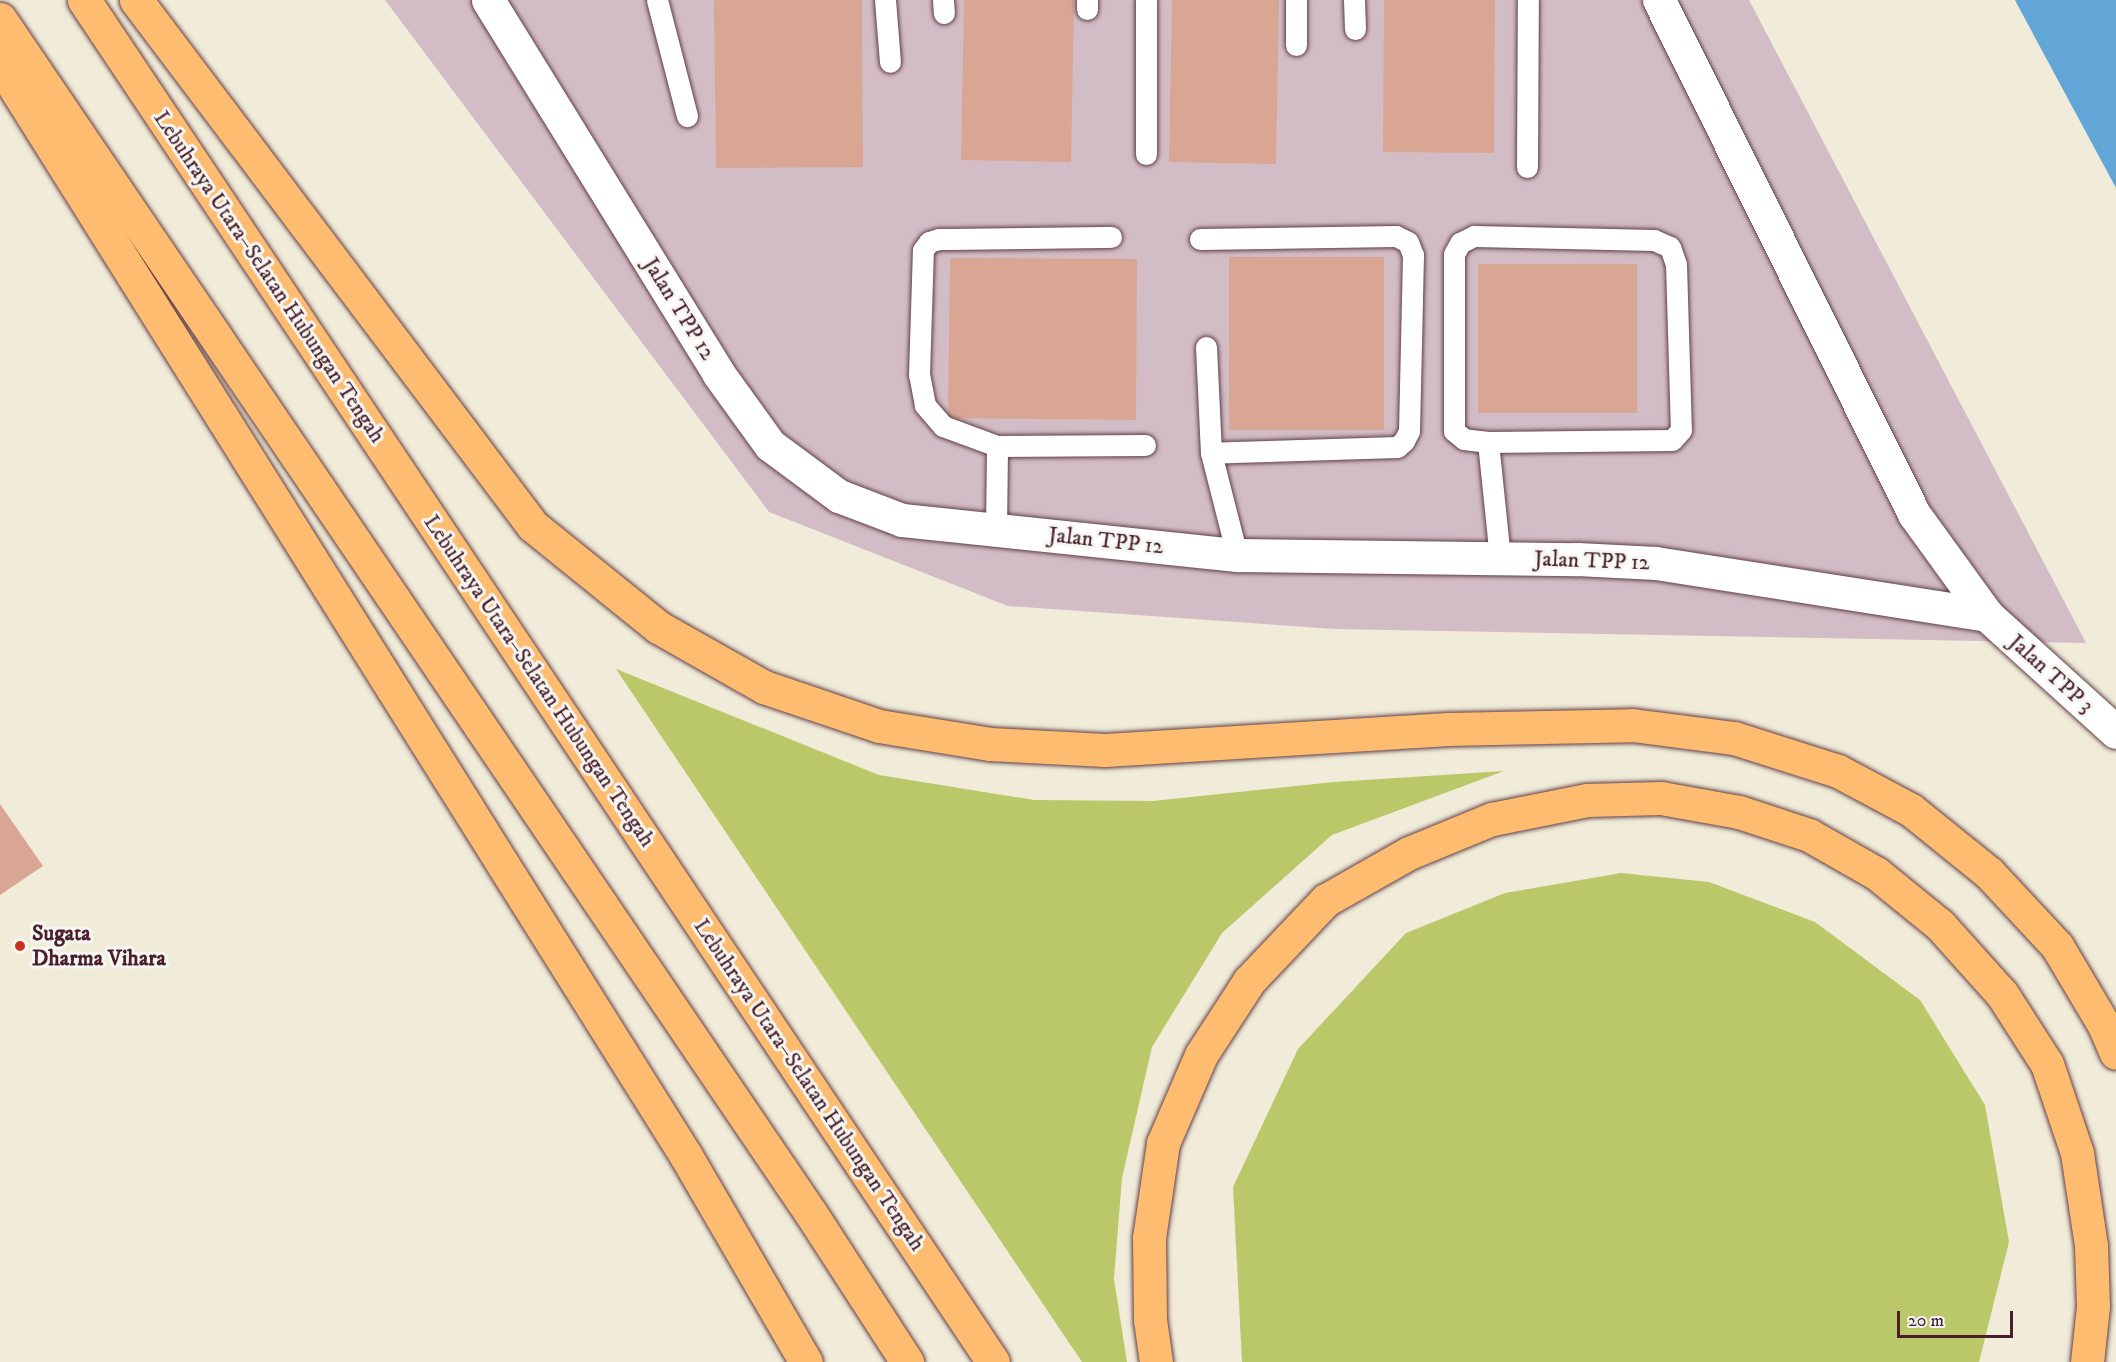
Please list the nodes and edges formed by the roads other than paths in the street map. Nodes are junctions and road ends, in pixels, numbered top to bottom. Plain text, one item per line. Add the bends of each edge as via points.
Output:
1 (84, 0) edge
2 (136, 0) edge
3 (488, 0) edge
4 (657, 0) edge
5 (885, 0) edge
6 (1146, 0) edge
7 (1296, 0) edge
8 (1354, 0) edge
9 (1528, 0) edge
10 (1659, 0) edge
11 (0, 19) edge
12 (1355, 29) dead end
13 (1296, 45) dead end
14 (890, 62) dead end
15 (0, 64) edge
16 (687, 116) dead end
17 (1146, 154) dead end
18 (1527, 167) dead end
19 (1111, 237) dead end
20 (1200, 239) dead end
21 (1206, 347) dead end
22 (1488, 442) junction
23 (1145, 445) dead end
24 (998, 446) junction
25 (1211, 453) junction
26 (996, 530) junction
27 (1237, 555) junction
28 (1500, 558) junction
29 (1987, 615) junction
30 (2116, 732) edge
31 (2116, 1053) edge
32 (806, 1362) edge
33 (907, 1362) edge
34 (993, 1362) edge
35 (1156, 1362) edge
36 (2087, 1362) edge

1 - 34 highway, Lebuhraya Utara–Selatan Hubungan Tengah
2 - 31 highway via 533,526 658,627 764,687 879,726 1013,746 1105,750 1448,729 1632,725 1734,738 1838,771 1911,810 1980,866 2056,946 2104,1025
3 - 26 street, Jalan TPP 12 via 718,373 770,445 839,496 902,520
4 - 16 lane
5 - 14 lane
6 - 17 lane
7 - 13 lane
8 - 12 lane
9 - 18 lane
10 - 29 street, Jalan TPP 3 via 1914,514
11 - 33 highway via 810,1212
15 - 32 highway via 686,1156
19 - 24 lane via 939,239 922,250 919,375 925,405 943,426
20 - 25 lane via 1396,236 1408,242 1413,255 1409,431 1404,441 1397,447
21 - 25 lane
22 - 22 lane via 1464,439 1454,431 1454,254 1461,243 1474,236 1486,236 1654,240 1670,247 1676,264 1681,430 1672,440
22 - 28 lane
23 - 24 lane
24 - 26 lane
25 - 27 lane
26 - 27 street, Jalan TPP 12
27 - 28 street, Jalan TPP 12
28 - 29 street, Jalan TPP 12 via 1656,562
29 - 30 street, Jalan TPP 3
35 - 36 highway via 1150,1320 1149,1238 1163,1143 1201,1055 1249,981 1326,900 1409,853 1492,819 1587,800 1661,798 1739,812 1809,835 1867,868 1940,925 2002,993 2047,1064 2077,1154 2091,1246 2093,1306

